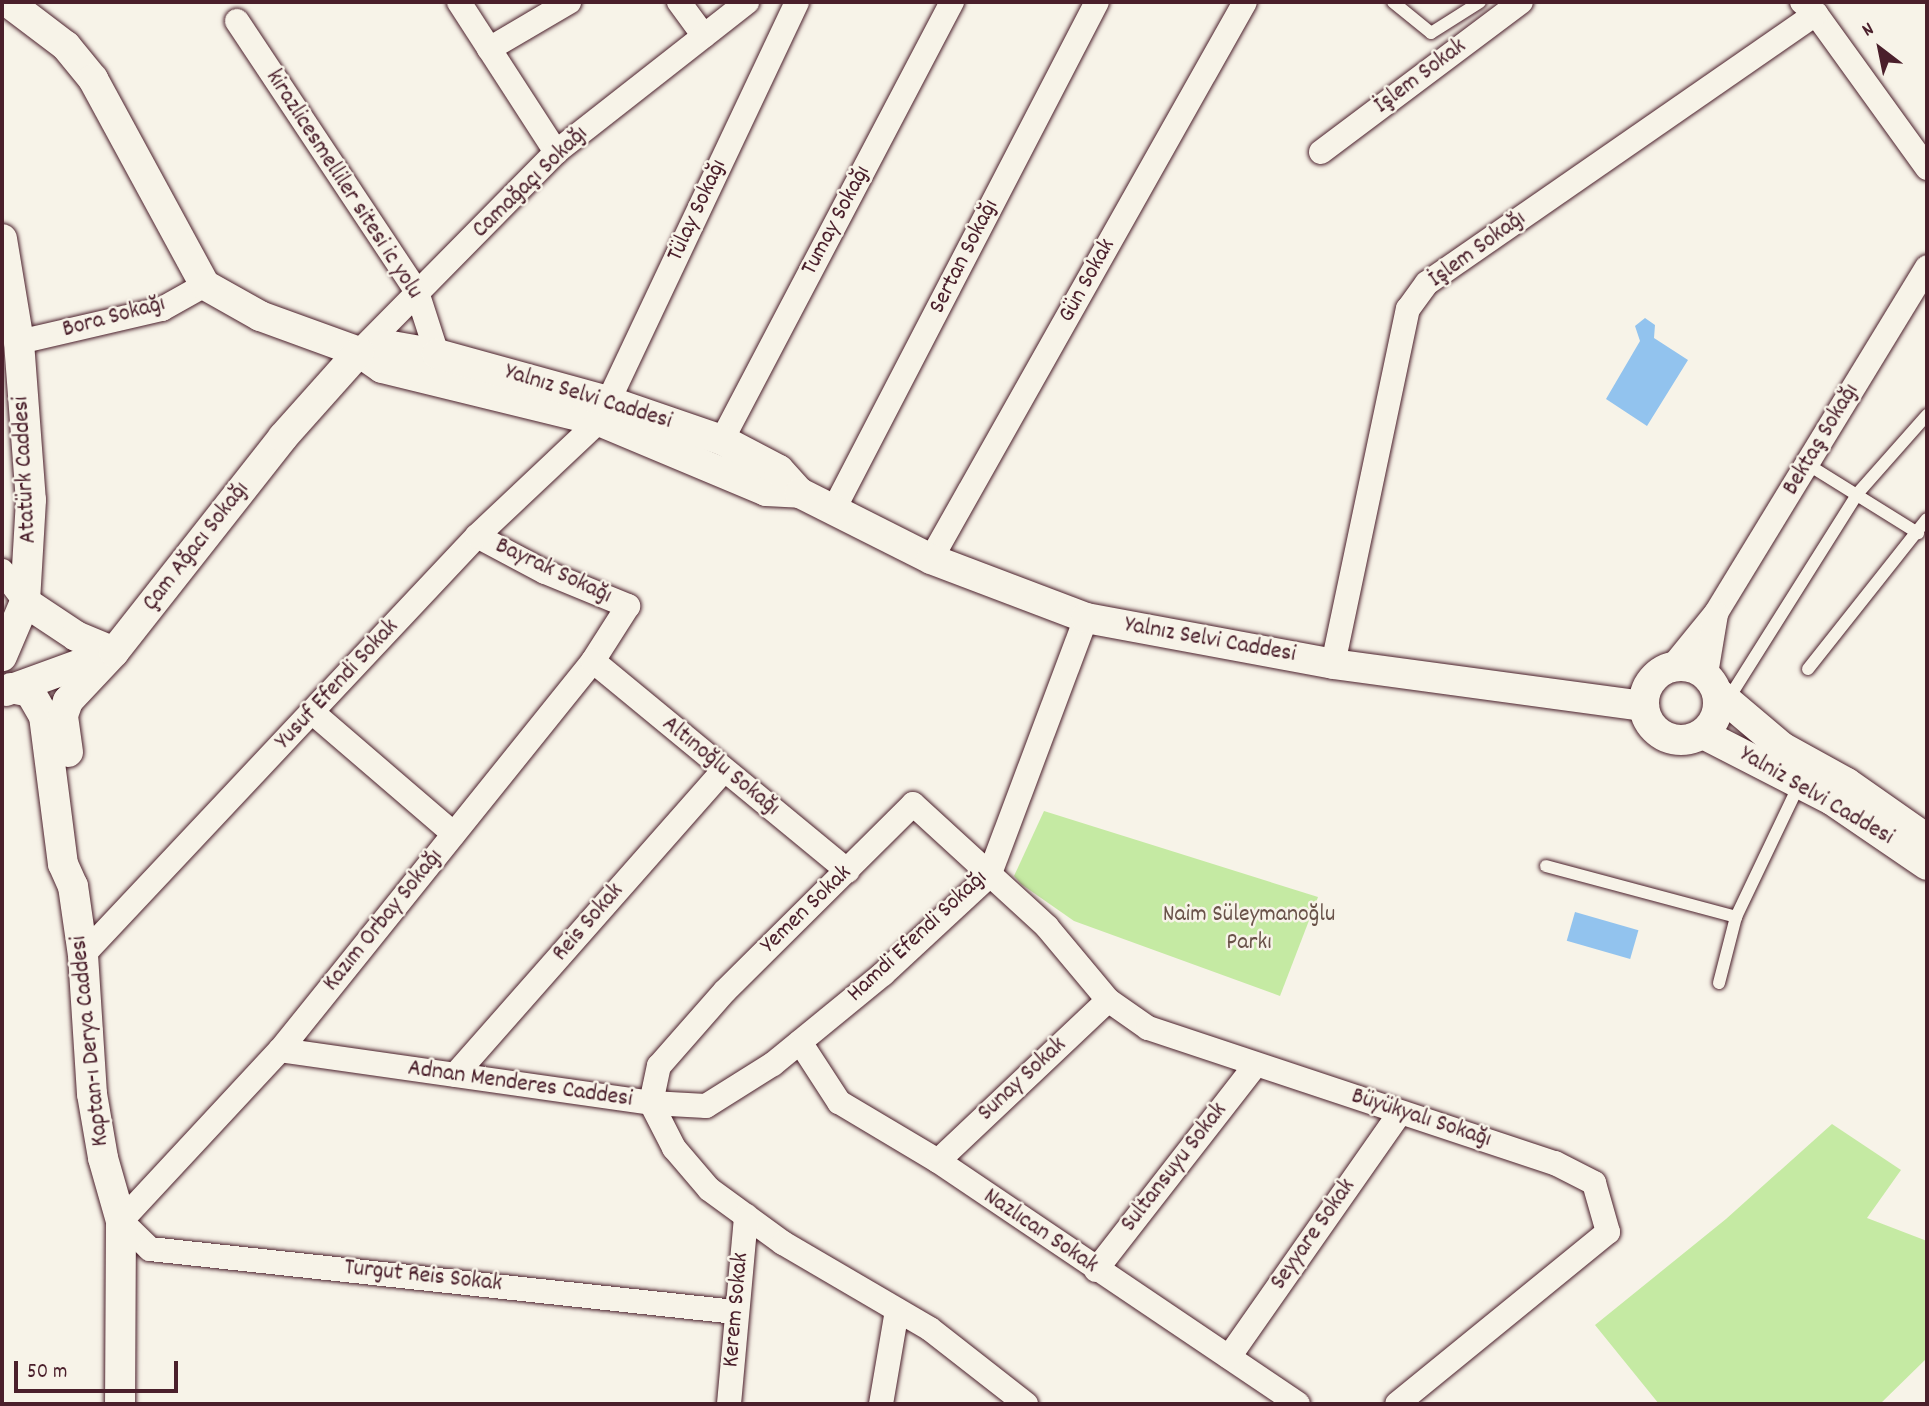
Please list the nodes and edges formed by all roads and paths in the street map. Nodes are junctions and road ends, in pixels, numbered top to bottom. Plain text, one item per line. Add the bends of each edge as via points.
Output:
1 (8, 2) edge
2 (459, 2) edge
3 (569, 2) edge
4 (679, 2) edge
5 (747, 2) edge
6 (797, 2) edge
7 (952, 2) edge
8 (1097, 2) edge
9 (1245, 2) edge
10 (1393, 2) edge
11 (1480, 2) edge
12 (1521, 2) edge
13 (1809, 8) edge
14 (237, 22) dead end
15 (2, 24) edge
16 (704, 36) junction
17 (66, 46) junction
18 (489, 48) junction
19 (556, 152) junction
20 (1321, 152) dead end
21 (1927, 168) edge
22 (2, 239) edge
23 (1927, 267) edge
24 (205, 285) junction
25 (417, 292) junction
26 (19, 342) junction
27 (359, 352) junction
28 (437, 354) junction
29 (603, 411) junction
30 (1927, 415) edge
31 (722, 440) junction
32 (1807, 464) junction
33 (800, 493) junction
34 (1858, 493) junction
35 (833, 511) junction
36 (1927, 519) edge
37 (1918, 533) junction
38 (477, 536) junction
39 (931, 559) junction
40 (2, 570) edge
41 (25, 602) junction
42 (628, 606) joint
43 (1716, 613) junction
44 (1086, 618) junction
45 (3, 648) edge
46 (114, 652) junction
47 (593, 662) junction
48 (1333, 664) junction
49 (1672, 667) junction
50 (1808, 669) dead end
51 (1717, 689) junction
52 (6, 691) edge
53 (1644, 706) junction
54 (312, 712) junction
55 (1703, 734) junction
56 (723, 771) junction
57 (1800, 783) junction
58 (454, 834) junction
59 (1927, 839) edge
60 (1927, 865) edge
61 (1546, 866) dead end
62 (848, 871) junction
63 (989, 876) junction
64 (72, 886) junction
65 (1735, 916) junction
66 (83, 955) junction
67 (1719, 982) dead end
68 (1108, 1000) junction
69 (800, 1042) junction
70 (280, 1050) junction
71 (1255, 1066) junction
72 (455, 1075) junction
73 (651, 1103) junction
74 (1400, 1113) junction
75 (938, 1161) junction
76 (746, 1216) junction
77 (121, 1221) junction
78 (1096, 1270) junction
79 (897, 1310) junction
80 (736, 1312) junction
81 (1229, 1357) junction
82 (120, 1404) edge
83 (729, 1404) edge
84 (881, 1404) edge
85 (1026, 1404) edge
86 (1298, 1404) edge
87 (1397, 1404) edge

1 - 17 street
2 - 18 street
3 - 18 street
4 - 16 street
5 - 16 street, Camağaçı Sokağı
6 - 29 street, Tülay Sokağı
7 - 31 street, Tumay Sokağı
8 - 35 street, Sertan Sokağı
9 - 39 street, Gün Sokak
10 - 11 lane via 1431,33
12 - 20 street, İşlem Sokak
13 - 21 street
13 - 48 street, İşlem Sokağı via 1427,283 1408,309
14 - 25 street, kirazlicesmelliler sitesi ic yolu
15 - 17 street
16 - 19 street, Camağaçı Sokağı
17 - 24 street via 93,79
18 - 19 street
19 - 25 street, Camağaçı Sokağı
22 - 26 street, Atatürk Caddesi
23 - 32 street, Bektaş Sokağı
24 - 26 street, Bora Sokağı via 162,309
24 - 27 street, Yalnız Selvi Caddesi via 260,316
25 - 27 street, Camağaçı Sokağı
25 - 28 street, kirazlicesmelliler sitesi ic yolu
26 - 41 street, Atatürk Caddesi via 31,500
27 - 28 street, Yalnız Selvi Caddesi via 386,345
27 - 29 street, Yalnız Selvi Caddesi via 382,368
27 - 46 street, Çam Ağacı Sokağı via 283,437
28 - 29 street, Yalnız Selvi Caddesi
29 - 31 street, Yalnız Selvi Caddesi
29 - 33 street, Yalnız Selvi Caddesi via 766,491
29 - 38 street, Yusuf Efendi Sokak
30 - 34 lane
31 - 33 street, Yalnız Selvi Caddesi via 779,470
32 - 34 lane via 1833,483
32 - 43 street, Bektaş Sokağı
33 - 35 street, Yalnız Selvi Caddesi
34 - 37 lane
34 - 51 lane
35 - 39 street, Yalnız Selvi Caddesi
36 - 37 lane
37 - 50 lane
38 - 42 street, Bayrak Sokağı via 545,572
38 - 54 street, Yusuf Efendi Sokak
39 - 44 street, Yalnız Selvi Caddesi
40 - 41 street
41 - 45 street, Atatürk Caddesi
41 - 46 street via 76,636
42 - 47 street, Kazım Orbay Sokağı
43 - 49 street
43 - 51 street
44 - 48 street, Yalnız Selvi Caddesi
44 - 63 street, Hamdi Efendi Sokağı
46 - 52 street
46 - 64 street, Kaptan-ı Derya Caddesi via 68,701 63,715 80,860
47 - 56 street, Altınoğlu Sokağı
47 - 58 street, Kazım Orbay Sokağı
48 - 53 street, Yalnız Selvi Caddesi
49 - 51 street via 1685,666
49 - 53 street via 1651,681
51 - 55 street via 1717,716
51 - 59 street via 1782,747
52 - 64 street, Kaptan-ı Derya Caddesi via 30,692 44,716 63,864
53 - 55 street via 1647,719 1665,737 1678,740
54 - 58 street
54 - 66 street, Yusuf Efendi Sokak
55 - 57 street, Yalniz Selvi Caddesi
56 - 62 street, Altınoğlu Sokağı
56 - 72 street, Reis Sokak
57 - 60 street, Yalniz Selvi Caddesi
57 - 65 lane
58 - 70 street, Kazım Orbay Sokağı
61 - 65 lane
62 - 63 street, Yemen Sokak via 913,804
62 - 73 street, Yemen Sokak via 725,991 659,1066
63 - 68 street, Büyükyalı Sokağı via 1047,928
63 - 69 street, Hamdi Efendi Sokağı via 883,974
64 - 66 street, Kaptan-ı Derya Caddesi
65 - 67 lane
66 - 77 street, Kaptan-ı Derya Caddesi via 92,1094 103,1158
68 - 71 street, Büyükyalı Sokağı via 1149,1028
68 - 75 street, Sunay Sokak
69 - 73 street, Hamdi Efendi Sokağı via 706,1106
69 - 75 street, Nazlıcan Sokak via 839,1102
70 - 72 street, Adnan Menderes Caddesi
70 - 77 street, Kazım Orbay Sokağı
71 - 74 street, Büyükyalı Sokağı
71 - 78 street, Sultansuyu Sokak
72 - 73 street, Adnan Menderes Caddesi
73 - 76 street, Adnan Menderes Caddesi via 674,1148 709,1189
74 - 81 street, Seyyare Sokak
74 - 87 street, Büyükyalı Sokağı via 1556,1163 1594,1182 1608,1232
75 - 78 street, Nazlıcan Sokak
76 - 79 street, Adnan Menderes Caddesi
76 - 80 street, Kerem Sokak
77 - 80 street, Turgut Reis Sokak via 150,1248
77 - 82 street, Kaptan-ı Derya Caddesi
78 - 81 street, Nazlıcan Sokak
79 - 84 street
79 - 85 street, Adnan Menderes Caddesi via 930,1329
80 - 83 street, Kerem Sokak
81 - 86 street, Nazlıcan Sokak

